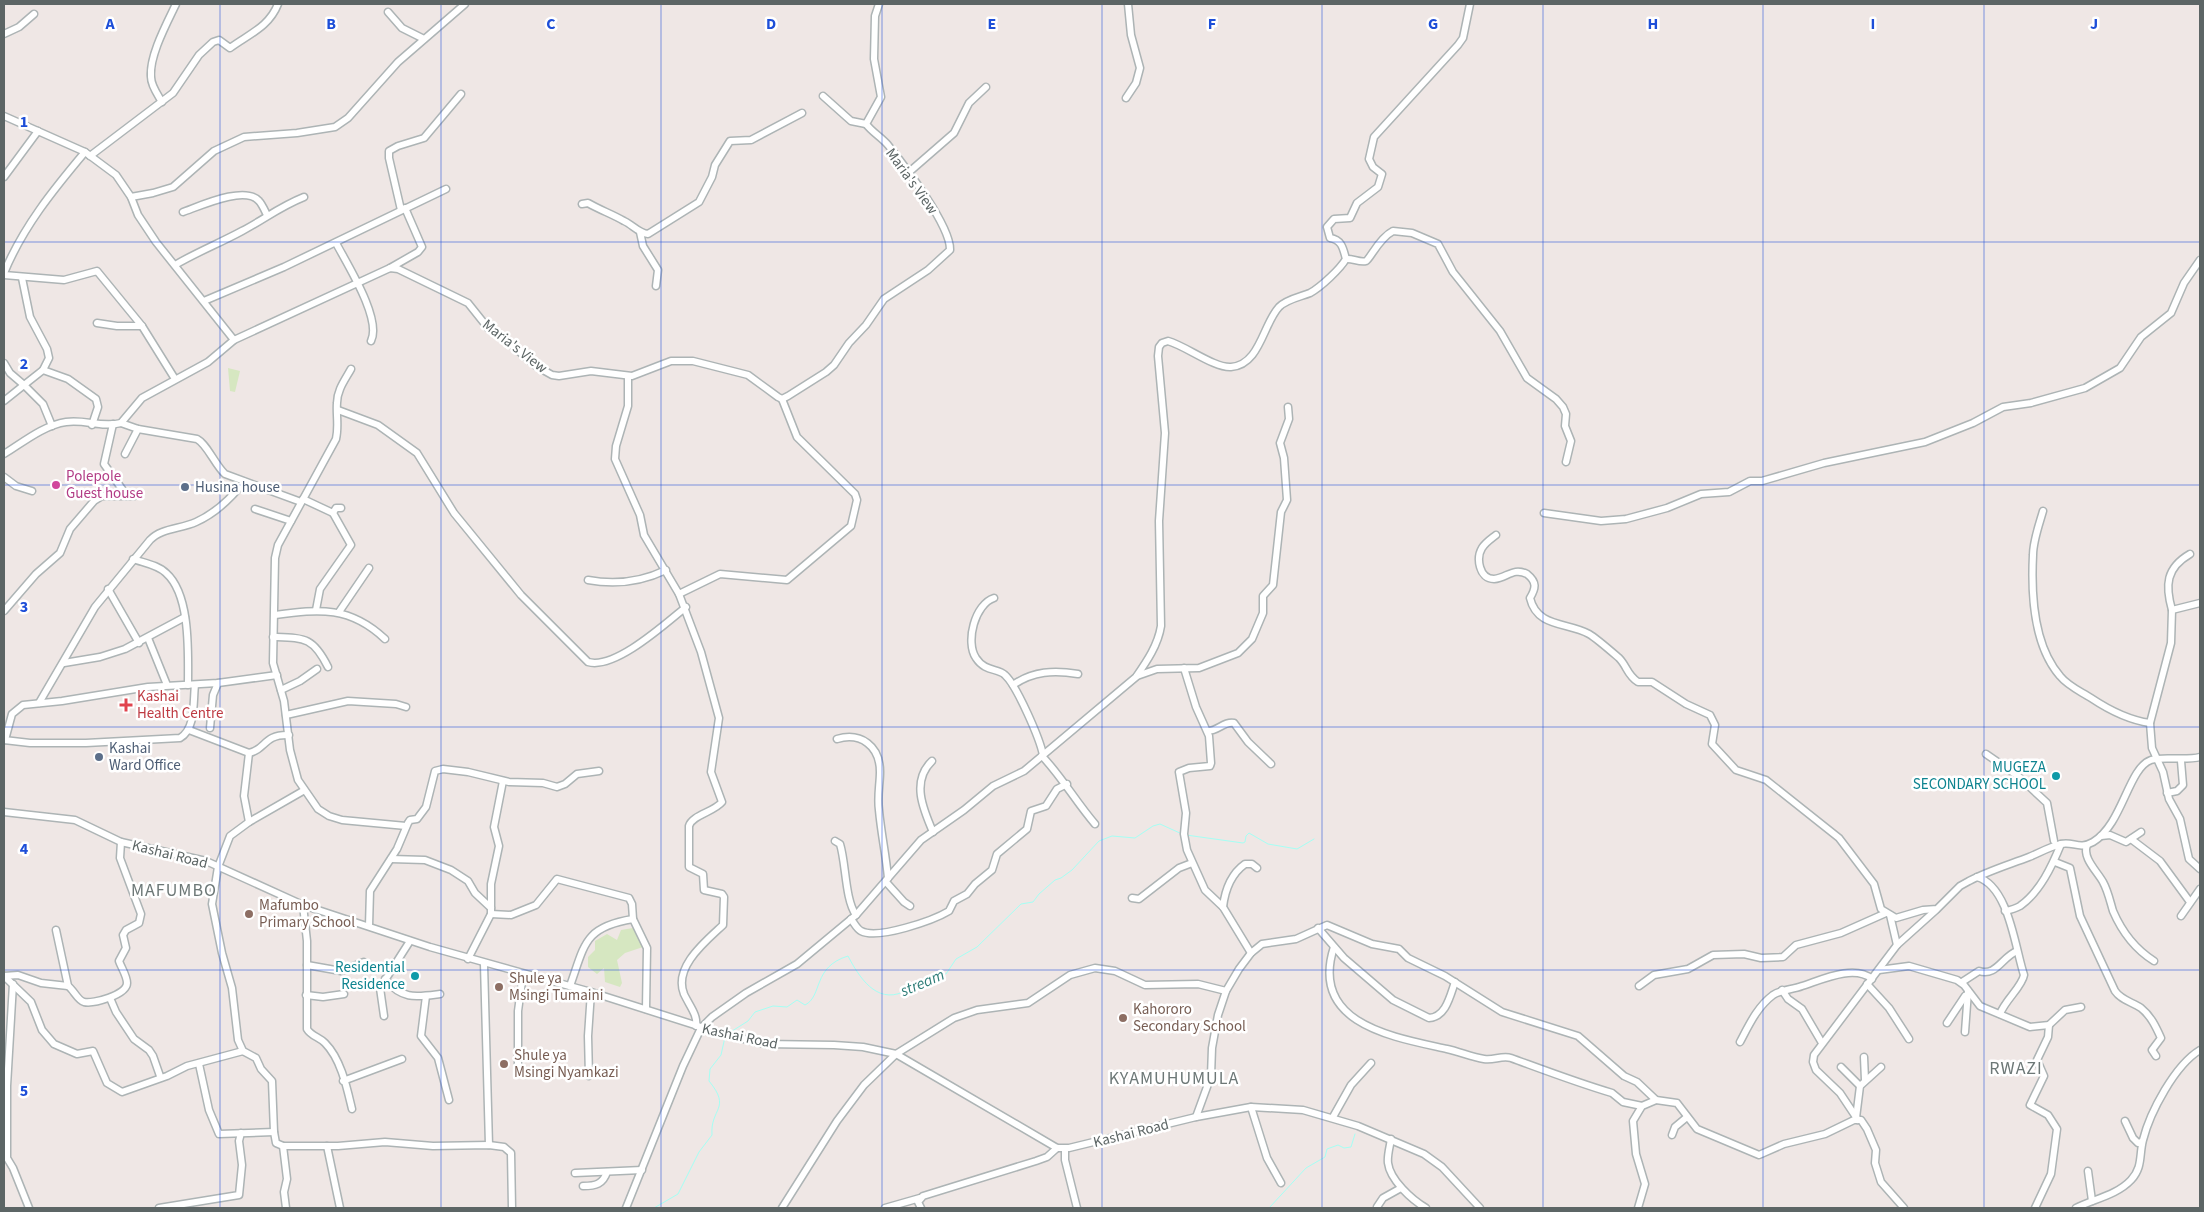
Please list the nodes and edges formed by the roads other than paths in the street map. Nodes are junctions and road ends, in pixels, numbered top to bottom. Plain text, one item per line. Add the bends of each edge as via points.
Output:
1 (176, 4) edge
2 (278, 4) edge
3 (465, 4) edge
4 (879, 4) edge
5 (1128, 4) edge
6 (1470, 4) edge
7 (388, 12) dead end
8 (34, 14) dead end
9 (4, 34) edge
10 (424, 38) junction
11 (986, 87) dead end
12 (461, 94) dead end
13 (822, 96) dead end
14 (1126, 98) dead end
15 (162, 102) junction
16 (802, 113) dead end
17 (4, 116) edge
18 (866, 124) junction
19 (38, 131) junction
20 (88, 154) junction
21 (908, 173) junction
22 (4, 177) edge
23 (446, 189) dead end
24 (131, 196) junction
25 (304, 197) dead end
26 (582, 204) dead end
27 (403, 209) junction
28 (183, 212) dead end
29 (267, 215) junction
30 (640, 232) junction
31 (336, 243) junction
32 (1346, 259) junction
33 (2200, 260) edge
34 (6, 263) edge
35 (175, 265) junction
36 (390, 268) junction
37 (4, 274) edge
38 (22, 278) junction
39 (358, 282) junction
40 (656, 286) dead end
41 (204, 301) junction
42 (97, 323) dead end
43 (142, 326) junction
44 (234, 340) junction
45 (371, 341) dead end
46 (4, 363) edge
47 (351, 369) dead end
48 (43, 370) junction
49 (628, 377) junction
50 (175, 379) junction
51 (24, 385) junction
52 (782, 399) junction
53 (4, 401) edge
54 (1288, 406) dead end
55 (338, 410) junction
56 (121, 423) junction
57 (113, 424) junction
58 (92, 425) junction
59 (52, 426) junction
60 (138, 429) junction
61 (4, 454) edge
62 (125, 454) dead end
63 (1566, 462) dead end
64 (4, 477) edge
65 (244, 482) junction
66 (32, 491) dead end
67 (127, 496) junction
68 (134, 496) dead end
69 (302, 500) junction
70 (341, 508) dead end
71 (255, 510) dead end
72 (2043, 511) dead end
73 (333, 513) junction
74 (1544, 513) dead end
75 (291, 521) junction
76 (1496, 535) dead end
77 (2190, 554) dead end
78 (134, 560) junction
79 (369, 568) dead end
80 (666, 570) junction
81 (588, 580) dead end
82 (108, 589) junction
83 (679, 594) junction
84 (994, 598) dead end
85 (2200, 603) edge
86 (686, 607) junction
87 (316, 610) junction
88 (2172, 610) junction
89 (4, 611) edge
90 (339, 612) junction
91 (275, 615) junction
92 (185, 616) junction
93 (273, 637) junction
94 (148, 638) junction
95 (385, 639) dead end
96 (139, 643) junction
97 (64, 662) junction
98 (328, 667) dead end
99 (1184, 668) junction
100 (317, 669) dead end
101 (1078, 674) dead end
102 (277, 675) junction
103 (1136, 677) junction
104 (218, 683) junction
105 (167, 685) junction
106 (191, 685) junction
107 (1013, 685) junction
108 (281, 690) junction
109 (39, 703) junction
110 (406, 707) dead end
111 (286, 715) junction
112 (2150, 723) junction
113 (210, 728) dead end
114 (188, 730) junction
115 (1208, 731) junction
116 (289, 735) junction
117 (837, 738) dead end
118 (4, 740) edge
119 (249, 753) junction
120 (1986, 754) dead end
121 (1043, 755) junction
122 (2200, 757) edge
123 (2157, 759) junction
124 (932, 761) dead end
125 (2181, 761) junction
126 (1272, 764) dead end
127 (599, 771) dead end
128 (503, 781) junction
129 (1067, 784) junction
130 (303, 791) junction
131 (2167, 793) junction
132 (4, 812) edge
133 (249, 822) junction
134 (1095, 824) dead end
135 (406, 826) junction
136 (932, 832) junction
137 (2141, 832) dead end
138 (2101, 836) junction
139 (2131, 840) junction
140 (835, 841) dead end
141 (121, 842) junction
142 (2058, 843) junction
143 (2087, 844) junction
144 (391, 859) junction
145 (2055, 862) junction
146 (1192, 863) junction
147 (218, 867) junction
148 (1257, 868) dead end
149 (2200, 870) edge
150 (1977, 877) junction
151 (887, 880) junction
152 (2200, 889) edge
153 (1132, 898) dead end
154 (2190, 902) junction
155 (303, 905) junction
156 (910, 906) dead end
157 (1223, 907) junction
158 (1937, 909) junction
159 (491, 911) junction
160 (2005, 911) junction
161 (1888, 914) junction
162 (2181, 916) dead end
163 (854, 917) junction
164 (633, 919) junction
165 (369, 926) junction
166 (1318, 928) junction
167 (56, 930) dead end
168 (410, 941) junction
169 (1897, 945) junction
170 (1334, 946) junction
171 (2018, 951) junction
172 (1251, 953) junction
173 (468, 959) junction
174 (2154, 961) dead end
175 (364, 962) dead end
176 (484, 964) junction
177 (307, 965) junction
178 (1879, 970) junction
179 (523, 974) junction
180 (385, 979) junction
181 (1455, 982) junction
182 (1869, 982) junction
183 (1962, 982) junction
184 (13, 984) junction
185 (68, 986) junction
186 (570, 986) junction
187 (1639, 986) dead end
188 (1782, 990) junction
189 (1226, 991) junction
190 (591, 992) junction
191 (1967, 993) junction
192 (344, 994) dead end
193 (440, 994) dead end
194 (306, 995) junction
195 (426, 996) junction
196 (110, 998) junction
197 (2081, 1008) dead end
198 (646, 1009) junction
199 (2000, 1014) junction
200 (384, 1016) dead end
201 (1947, 1022) dead end
202 (2049, 1025) junction
203 (699, 1027) junction
204 (7, 1028) edge
205 (1965, 1032) dead end
206 (1909, 1039) dead end
207 (1740, 1042) dead end
208 (1822, 1044) junction
209 (2200, 1050) edge
210 (243, 1051) junction
211 (896, 1054) junction
212 (2156, 1056) dead end
213 (1864, 1057) dead end
214 (402, 1059) dead end
215 (1371, 1063) dead end
216 (199, 1064) junction
217 (518, 1066) dead end
218 (1881, 1067) dead end
219 (1841, 1068) dead end
220 (160, 1076) junction
221 (589, 1076) dead end
222 (344, 1081) junction
223 (1862, 1083) junction
224 (449, 1100) dead end
225 (1656, 1100) junction
226 (1642, 1106) junction
227 (1251, 1107) junction
228 (352, 1109) dead end
229 (1196, 1117) junction
230 (1688, 1117) junction
231 (1333, 1118) junction
232 (1857, 1119) junction
233 (2125, 1121) dead end
234 (274, 1132) junction
235 (241, 1133) junction
236 (1672, 1135) dead end
237 (1391, 1139) junction
238 (2142, 1142) junction
239 (489, 1145) junction
240 (283, 1146) junction
241 (327, 1146) junction
242 (1061, 1148) junction
243 (642, 1170) junction
244 (2088, 1171) dead end
245 (607, 1172) junction
246 (575, 1173) dead end
247 (1281, 1183) dead end
248 (584, 1186) dead end
249 (1401, 1188) junction
250 (920, 1198) junction
251 (2092, 1201) junction
252 (1377, 1207) edge
253 (29, 1208) edge
254 (159, 1208) edge
255 (286, 1208) edge
256 (340, 1208) edge
257 (512, 1208) edge
258 (626, 1208) edge
259 (782, 1208) edge
260 (885, 1208) edge
261 (921, 1208) edge
262 (1077, 1208) edge
263 (1426, 1208) edge
264 (1480, 1208) edge
265 (1638, 1208) edge
266 (1904, 1208) edge
267 (2035, 1208) edge
268 (2076, 1208) edge

1 - 15 street via 152,67 152,83
2 - 15 street via 272,18 253,35 230,48 219,40 212,42 172,94
3 - 10 street
4 - 18 street via 875,16 874,59 881,97
5 - 14 street via 1131,36 1140,68 1136,83
6 - 32 street via 1463,38 1458,45 1374,137 1369,159 1382,174 1378,186 1357,203 1350,218 1334,218 1327,228 1330,238 1340,242
7 - 10 street via 402,28
8 - 9 street
10 - 24 street via 348,118 335,127 297,134 244,137 214,151 173,187 153,194
11 - 21 street via 969,103 954,134
12 - 27 street via 424,138 389,151
13 - 18 street via 851,121
15 - 20 street
16 - 30 street via 751,140 730,141 715,165 700,202 648,234
17 - 19 street
18 - 21 street, Maria's View
19 - 20 street
19 - 22 street
20 - 24 street via 116,175
20 - 34 street via 34,217
21 - 52 street, Maria's View via 936,212 949,240 950,250 928,270 884,299 834,365
23 - 27 street
24 - 35 street via 146,228
25 - 29 street
26 - 30 street via 588,203
27 - 31 street
27 - 36 street via 422,247
28 - 29 street via 243,194 259,201
29 - 35 street
30 - 40 street via 643,246 658,270
31 - 39 street
31 - 41 street
32 - 63 street via 1368,260 1380,241 1393,231 1412,233 1438,244 1453,272 1500,331 1527,378 1563,407 1571,441
32 - 103 street via 1318,288 1281,305 1267,322 1260,344 1240,364 1224,366 1168,341 1159,347 1165,433 1159,522 1161,626 1148,661
33 - 74 street via 2184,283 2171,313 2141,337 2120,368 2085,388 2003,407 1925,442 1824,463 1762,481 1750,481 1729,492 1701,494 1626,519 1601,522
34 - 37 street
35 - 41 street
36 - 39 street
36 - 49 street, Maria's View via 468,303 488,328 544,372 558,376 602,371
37 - 38 street
38 - 43 street via 64,280 97,271
38 - 48 street via 30,317 47,349 48,358
39 - 44 street
39 - 45 street via 374,330
41 - 44 street
42 - 43 street
43 - 50 street
44 - 50 street via 208,362
46 - 51 street
47 - 55 street via 339,391
48 - 51 street
48 - 58 street via 68,379 96,399 98,407
49 - 52 street via 671,361 693,361 748,375
49 - 80 street via 628,406 615,459 640,515 647,542
50 - 56 street via 142,398
51 - 53 street
51 - 59 street via 43,404
52 - 83 street via 797,436 856,494 851,526 787,580 720,574
54 - 99 street via 1289,419 1280,443 1287,500 1281,512 1274,579 1263,596 1261,619 1242,651 1199,668
55 - 69 street via 336,439
55 - 86 street via 378,425 417,453 454,514 522,595 588,662 599,663 636,646
56 - 57 street
56 - 60 street
57 - 58 street
57 - 67 street via 104,464
58 - 59 street via 66,422
59 - 61 street
60 - 62 street
60 - 65 street via 200,441 217,467
64 - 66 street via 16,486
65 - 69 street
65 - 78 street via 199,521 154,536
67 - 68 street
67 - 89 street via 102,496 94,501 70,529 60,553 40,570
69 - 73 street
69 - 75 street
70 - 73 street via 336,508
71 - 75 street
72 - 112 street via 2033,554 2035,607 2041,640 2052,665 2068,684 2100,704
73 - 87 street via 351,545 320,588
75 - 91 street via 274,558
76 - 161 street via 1479,556 1483,572 1488,577 1495,579 1514,571 1527,574 1535,584 1531,605 1542,617 1550,623 1593,636 1620,659 1626,672 1638,682 1652,682 1710,715 1715,725 1712,744 1724,759 1737,771 1766,780 1839,838 1874,884 1879,905
77 - 88 street via 2179,561 2170,575 2168,593
78 - 82 street
78 - 92 street via 166,573 182,601
79 - 90 street
80 - 81 street via 640,581
80 - 83 street
82 - 96 street
82 - 97 street
83 - 86 street
84 - 107 street via 973,624 974,654 986,667 1004,674
85 - 88 street
86 - 203 street via 718,713 711,772 722,802 692,820 689,826 689,867 703,874 705,891 724,897 723,925 708,936 686,966 682,981 684,994
87 - 90 street
87 - 91 street
88 - 112 street via 2171,643
90 - 95 street via 366,624
91 - 93 street
92 - 94 street
92 - 106 street
93 - 98 street via 310,641 320,651
93 - 102 street via 273,662
94 - 96 street
94 - 105 street
96 - 97 street via 100,656
97 - 109 street
99 - 103 street via 1157,669
99 - 115 street
100 - 108 street
101 - 107 street via 1034,674
102 - 104 street
102 - 108 street
103 - 121 street
104 - 106 street
104 - 113 street via 213,695
105 - 106 street
105 - 109 street
106 - 114 street
107 - 121 street
108 - 111 street
109 - 118 street via 23,705 13,712
110 - 111 street via 348,701
111 - 116 street
112 - 123 street via 2152,748
114 - 118 street via 180,738 150,741 59,743
114 - 119 street
115 - 126 street via 1216,730 1227,722 1234,723 1248,742
115 - 146 street via 1211,766 1183,770 1178,774 1186,813 1185,842
116 - 119 street via 271,737
116 - 130 street via 293,766
117 - 151 street via 849,736 865,740 874,749 880,770 878,802
119 - 133 street via 244,796
120 - 142 street via 2012,771 2047,803
121 - 129 street
121 - 136 street via 1024,772 984,792
122 - 125 street
123 - 125 street
123 - 131 street
123 - 138 street via 2137,771 2117,816
124 - 136 street via 920,780 923,805
125 - 131 street via 2183,786
127 - 128 street via 576,774 557,787
128 - 135 street via 438,769 434,773 426,807 417,819 410,820
128 - 159 street via 494,826 499,846 491,884
129 - 134 street via 1080,807
129 - 163 street via 1057,789 1046,806 1031,811 1026,829 997,854 992,870 968,894 954,901 949,911 900,930 870,933 858,929
130 - 133 street
130 - 135 street via 318,809 329,816
131 - 149 street via 2180,819 2189,858
132 - 141 street, Kashai Road via 75,820
133 - 147 street via 230,836
135 - 144 street
136 - 151 street via 921,840
137 - 139 street
138 - 139 street
138 - 143 street
139 - 154 street via 2160,861
140 - 163 street via 843,853
141 - 147 street, Kashai Road via 191,857
141 - 196 street via 120,858 139,904 141,920 123,932 126,948 119,961 128,983 126,988
142 - 143 street via 2075,847
142 - 145 street
142 - 150 street
143 - 174 street via 2088,859 2104,886 2119,924 2138,949
144 - 159 street via 425,860 451,870 468,881
144 - 165 street via 370,891
145 - 160 street via 2025,902
145 - 212 street via 2070,868 2080,916 2115,991 2142,1009 2155,1025 2161,1038 2152,1050
146 - 153 street via 1179,868 1139,899
146 - 157 street via 1208,895
147 - 155 street, Kashai Road
147 - 210 street via 212,904 214,922 232,988 236,1031
148 - 157 street via 1245,864 1234,874
150 - 158 street via 1960,886
150 - 160 street via 1992,887
151 - 156 street
151 - 163 street
152 - 154 street
154 - 162 street
155 - 165 street, Kashai Road
155 - 177 street
157 - 172 street
158 - 161 street via 1896,918
158 - 169 street
159 - 164 street via 511,915 536,905 557,879 629,898
159 - 173 street
160 - 171 street via 2014,929
161 - 169 street
161 - 187 street via 1841,933 1796,945 1783,957 1713,955 1688,969 1654,975
163 - 203 street via 797,964
164 - 186 street via 606,924 592,933
164 - 198 street via 647,948
165 - 168 street, Kashai Road
166 - 170 street
166 - 172 street via 1296,939 1267,942
166 - 181 street via 1330,925 1372,944 1399,949 1408,958
167 - 185 street
168 - 173 street, Kashai Road
168 - 180 street
169 - 178 street
170 - 181 street via 1393,1000 1429,1018 1436,1018 1444,1011
170 - 226 street via 1328,972 1332,989 1344,1010 1359,1023 1486,1060 1509,1058 1612,1093 1623,1102
171 - 183 street via 1991,972 1979,971
171 - 199 street via 2024,978
172 - 189 street
173 - 176 street, Kashai Road
175 - 177 street via 337,972
176 - 179 street, Kashai Road
176 - 239 street
177 - 194 street
178 - 182 street
178 - 183 street via 1909,966
179 - 186 street, Kashai Road
179 - 217 street via 517,1019
180 - 195 street via 403,995
180 - 200 street via 379,991
181 - 225 street via 1502,1012 1578,1036
182 - 188 street via 1864,974 1853,973
182 - 206 street
182 - 208 street
183 - 191 street
184 - 185 street via 4,976 18,975
184 - 204 street
184 - 220 street via 30,1002 42,1030 54,1044 77,1054 95,1053 109,1086 124,1092
185 - 196 street via 82,1002
186 - 190 street, Kashai Road
188 - 207 street via 1756,1013
188 - 208 street via 1802,1009
189 - 211 street via 1198,984 1145,985 1115,970 1095,968 1070,975 1028,1003 976,1010 954,1018
189 - 229 street via 1214,1036 1211,1076
190 - 198 street, Kashai Road
190 - 221 street
191 - 199 street via 1980,1006
191 - 201 street
191 - 205 street
192 - 194 street
193 - 195 street
194 - 222 street via 307,1029 330,1050
195 - 224 street via 421,1036 438,1058
196 - 220 street via 134,1039 153,1056
197 - 202 street via 2065,1010
198 - 203 street, Kashai Road
199 - 202 street via 2030,1027
202 - 267 street via 2048,1037 2037,1060 2044,1076 2030,1104 2052,1119 2057,1137 2051,1174
203 - 211 street, Kashai Road via 765,1044 863,1047
203 - 243 street
204 - 253 street via 7,1158
208 - 232 street via 1814,1055 1816,1070 1840,1093
209 - 238 street via 2187,1059 2174,1076
210 - 216 street
210 - 234 street via 256,1058 272,1081
211 - 242 street, Kashai Road
211 - 259 street via 850,1103
213 - 223 street
214 - 222 street
215 - 231 street via 1351,1085
216 - 220 street
216 - 235 street via 209,1110 219,1134
218 - 223 street
219 - 223 street
222 - 228 street
223 - 232 street
225 - 226 street
225 - 230 street via 1673,1101
226 - 265 street via 1632,1129 1645,1184
227 - 229 street, Kashai Road
227 - 231 street, Kashai Road via 1303,1110
227 - 247 street via 1267,1158
229 - 242 street, Kashai Road
230 - 232 street via 1697,1129 1759,1155 1784,1144 1826,1134
230 - 236 street
231 - 237 street, Kashai Road
232 - 266 street via 1864,1124 1875,1147 1875,1163 1881,1182
233 - 238 street via 2134,1140
234 - 235 street
234 - 240 street via 276,1143
235 - 254 street via 242,1165 237,1196
237 - 249 street via 1388,1163
237 - 264 street, Kashai Road via 1433,1159
238 - 251 street via 2141,1163 2130,1181
239 - 241 street via 433,1146 385,1142
239 - 257 street via 504,1146 511,1154
240 - 241 street
240 - 255 street
241 - 256 street
242 - 250 street via 1036,1161
242 - 262 street
243 - 245 street
243 - 258 street
244 - 251 street
245 - 246 street
245 - 248 street via 598,1184
249 - 252 street via 1383,1198
249 - 263 street
250 - 260 street
250 - 261 street
251 - 268 street

